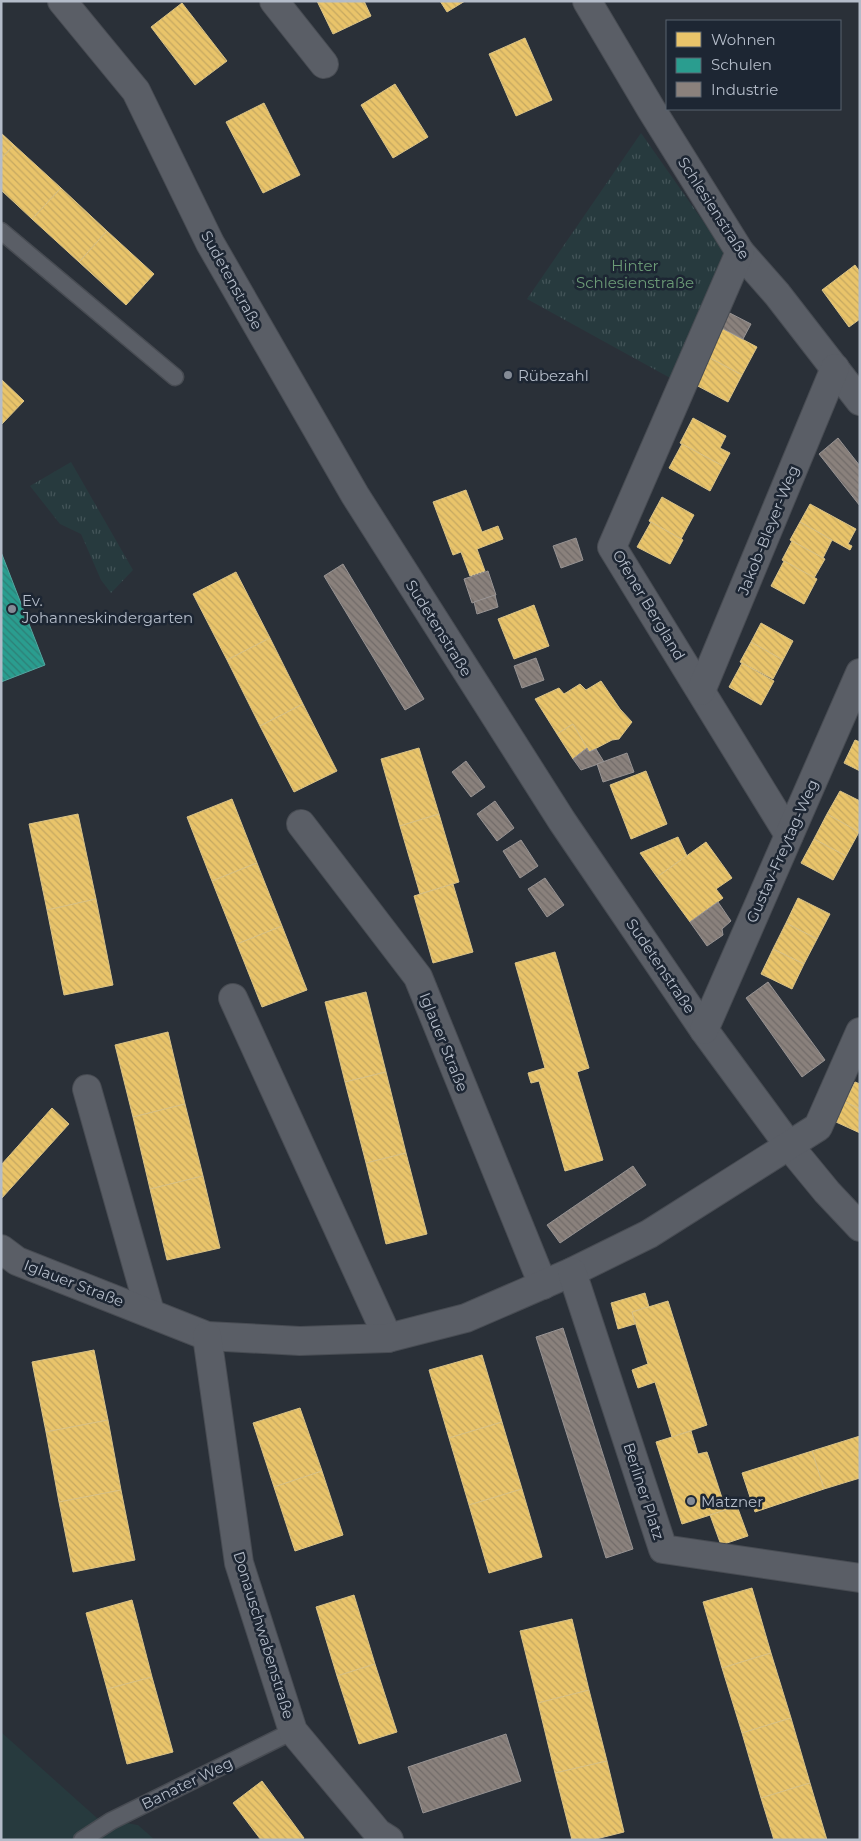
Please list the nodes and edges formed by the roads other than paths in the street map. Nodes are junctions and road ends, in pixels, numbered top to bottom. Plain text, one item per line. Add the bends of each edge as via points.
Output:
1 (62, 1) edge
2 (274, 1) edge
3 (588, 1) edge
4 (324, 64) dead end
5 (1, 231) edge
6 (740, 252) junction
7 (835, 368) junction
8 (175, 377) dead end
9 (860, 401) edge
10 (860, 673) edge
11 (701, 691) junction
12 (301, 824) dead end
13 (789, 835) junction
14 (233, 998) dead end
15 (704, 1030) junction
16 (860, 1032) edge
17 (88, 1089) dead end
18 (790, 1146) junction
19 (860, 1227) edge
20 (1, 1249) edge
21 (572, 1272) junction
22 (543, 1285) junction
23 (150, 1312) junction
24 (208, 1336) junction
25 (388, 1338) junction
26 (860, 1578) edge
27 (293, 1731) junction
28 (82, 1840) edge
29 (389, 1840) edge

1 - 15 street, Sudetenstraße via 136,91 210,243 355,495 562,821
2 - 4 street
3 - 6 street, Schlesienstraße
5 - 8 lane
6 - 7 street, Schlesienstraße
6 - 11 street, Ofener Bergland via 612,547
7 - 9 street, Schlesienstraße
7 - 11 street, Jakob-Bleyer-Weg
10 - 13 street, Gustav-Freytag-Weg
11 - 13 street, Ofener Bergland
12 - 22 street, Iglauer Straße via 418,977
13 - 15 street, Gustav-Freytag-Weg
14 - 25 street
15 - 18 street, Sudetenstraße
16 - 18 street, Iglauer Straße via 818,1127
17 - 23 street, Iglauer Straße
18 - 19 street, Sudetenstraße
18 - 21 street, Iglauer Straße via 649,1234
20 - 23 street, Iglauer Straße via 17,1261
21 - 22 street, Iglauer Straße
21 - 26 street, Berliner Platz via 663,1548
22 - 25 street, Iglauer Straße via 466,1318
23 - 24 street, Iglauer Straße
24 - 25 street, Iglauer Straße via 300,1341
24 - 27 street, Donauschwabenstraße via 239,1563
27 - 28 lane, Banater Weg via 111,1821
27 - 29 street, Donauschwabenstraße via 378,1833

